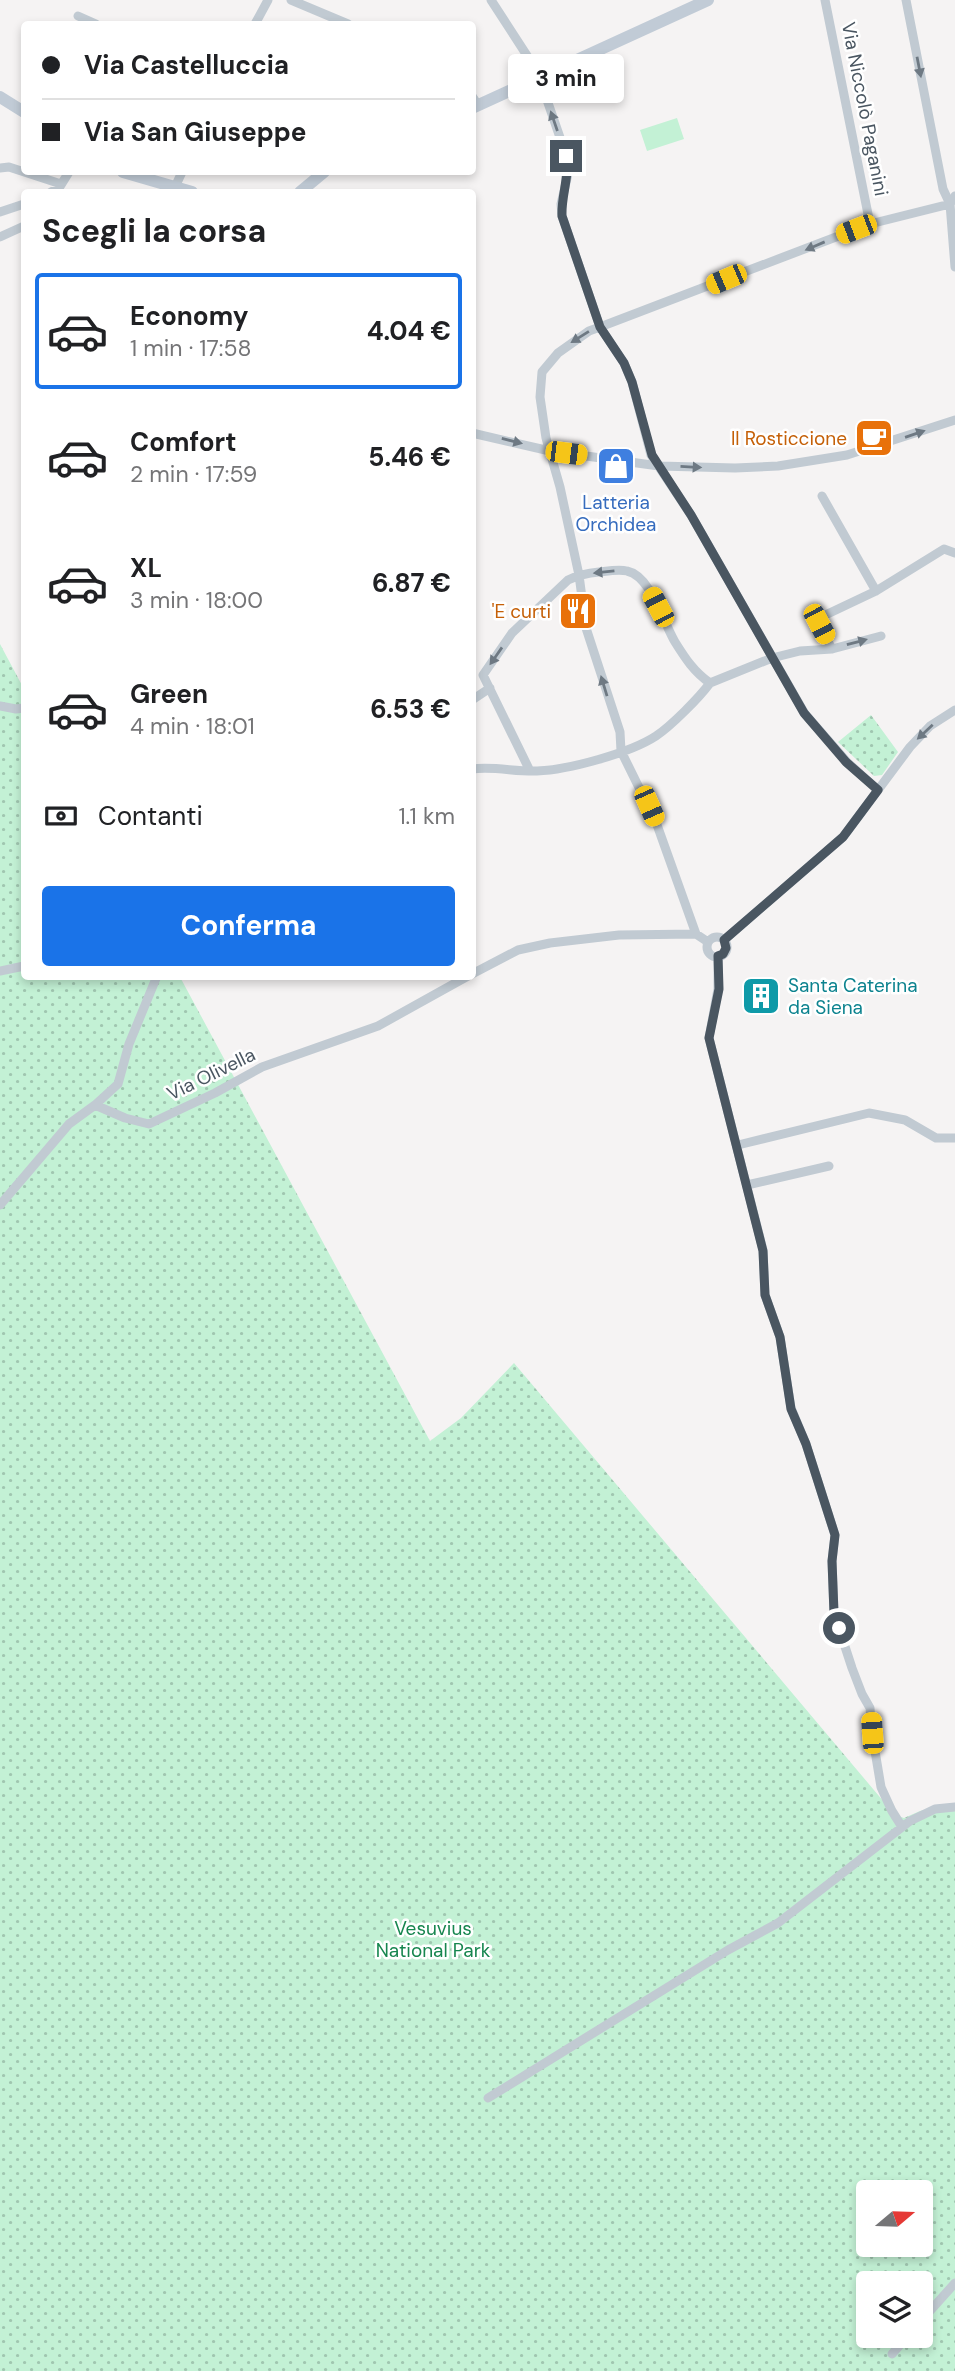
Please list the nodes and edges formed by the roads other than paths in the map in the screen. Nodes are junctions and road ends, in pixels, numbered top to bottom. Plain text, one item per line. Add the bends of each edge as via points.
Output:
1 (268, 0) edge
2 (292, 0) edge
3 (491, 0) edge
4 (708, 0) edge
5 (825, 0) edge
6 (906, 0) edge
7 (79, 16) dead end
8 (90, 21) edge
9 (257, 21) edge
10 (341, 21) edge
11 (540, 77) junction
12 (0, 97) edge
13 (476, 102) edge
14 (21, 110) edge
15 (0, 168) edge
16 (21, 172) edge
17 (27, 175) edge
18 (133, 175) edge
19 (181, 175) edge
20 (320, 175) edge
21 (175, 187) junction
22 (58, 189) edge
23 (182, 189) edge
24 (304, 189) edge
25 (952, 200) edge
26 (21, 205) edge
27 (0, 212) edge
28 (870, 224) junction
29 (21, 227) edge
30 (0, 237) edge
31 (955, 267) edge
32 (600, 327) junction
33 (955, 420) edge
34 (476, 434) edge
35 (551, 451) junction
36 (659, 466) junction
37 (822, 496) dead end
38 (955, 553) edge
39 (579, 575) junction
40 (876, 591) junction
41 (881, 636) dead end
42 (832, 649) junction
43 (772, 658) junction
44 (710, 683) junction
45 (490, 688) junction
46 (476, 697) edge
47 (0, 706) edge
48 (21, 708) edge
49 (955, 710) edge
50 (621, 751) junction
51 (476, 769) edge
52 (530, 771) junction
53 (878, 790) junction
54 (696, 934) junction
55 (724, 940) junction
56 (708, 942) junction
57 (718, 956) junction
58 (21, 966) edge
59 (0, 971) edge
60 (476, 972) edge
61 (155, 980) edge
62 (461, 980) edge
63 (95, 1105) junction
64 (955, 1138) edge
65 (737, 1145) junction
66 (829, 1166) dead end
67 (747, 1185) junction
68 (0, 1205) edge
69 (955, 1807) edge
70 (902, 1827) junction
71 (488, 2098) dead end
72 (955, 2283) edge
73 (933, 2308) edge
74 (897, 2348) edge
75 (892, 2354) dead end

1 - 9 street
2 - 10 street
3 - 11 street
4 - 11 street
5 - 28 street, Via Niccolò Paganini
6 -> 25 street via 943,189
7 - 8 street
11 - 13 street
32 -> 11 street via 562,216 568,166
12 - 14 street
15 - 16 street
17 - 22 street
18 - 21 street
19 - 21 street
20 - 24 street
21 - 23 street
25 - 28 street
25 - 31 street
26 - 27 street
28 -> 32 street
29 - 30 street
32 -> 35 street via 558,353 542,372 540,397
32 - 36 street via 624,363
36 -> 33 street via 735,468 821,460
34 -> 35 street
35 - 36 street
35 - 39 street
36 - 43 street
37 - 40 street
38 - 40 street via 944,550
44 -> 39 street via 696,674 647,586 636,576 628,571
39 -> 45 street via 550,595 512,633 482,675
50 -> 39 street via 620,732 586,628
40 - 42 street via 819,618
42 -> 41 street
42 - 43 street
43 - 44 street
43 - 53 street via 804,713 846,762
44 - 50 street via 653,737
45 - 46 street
45 - 52 street
47 - 48 street
49 -> 53 street via 930,726
50 - 52 street
50 - 54 street via 656,822
51 - 52 street
53 - 55 street via 843,837
54 - 56 street
54 - 60 street via 619,935 550,943 518,950
55 - 56 street via 715,937
55 - 57 street via 726,948
56 - 57 street via 710,953
57 - 65 street via 719,989 709,1038
58 - 59 street
61 - 63 street via 118,1084
62 - 63 street, Via Olivella via 378,1026 262,1067 149,1124
63 - 68 street via 69,1124
64 - 65 street via 936,1138 905,1120 869,1113
65 - 67 street
66 - 67 street
67 - 70 street via 763,1251 765,1295 780,1337 791,1409 835,1535 834,1613 870,1708 881,1787
69 - 70 street via 935,1809
70 - 71 street via 778,1923
72 - 73 street
74 - 75 street

